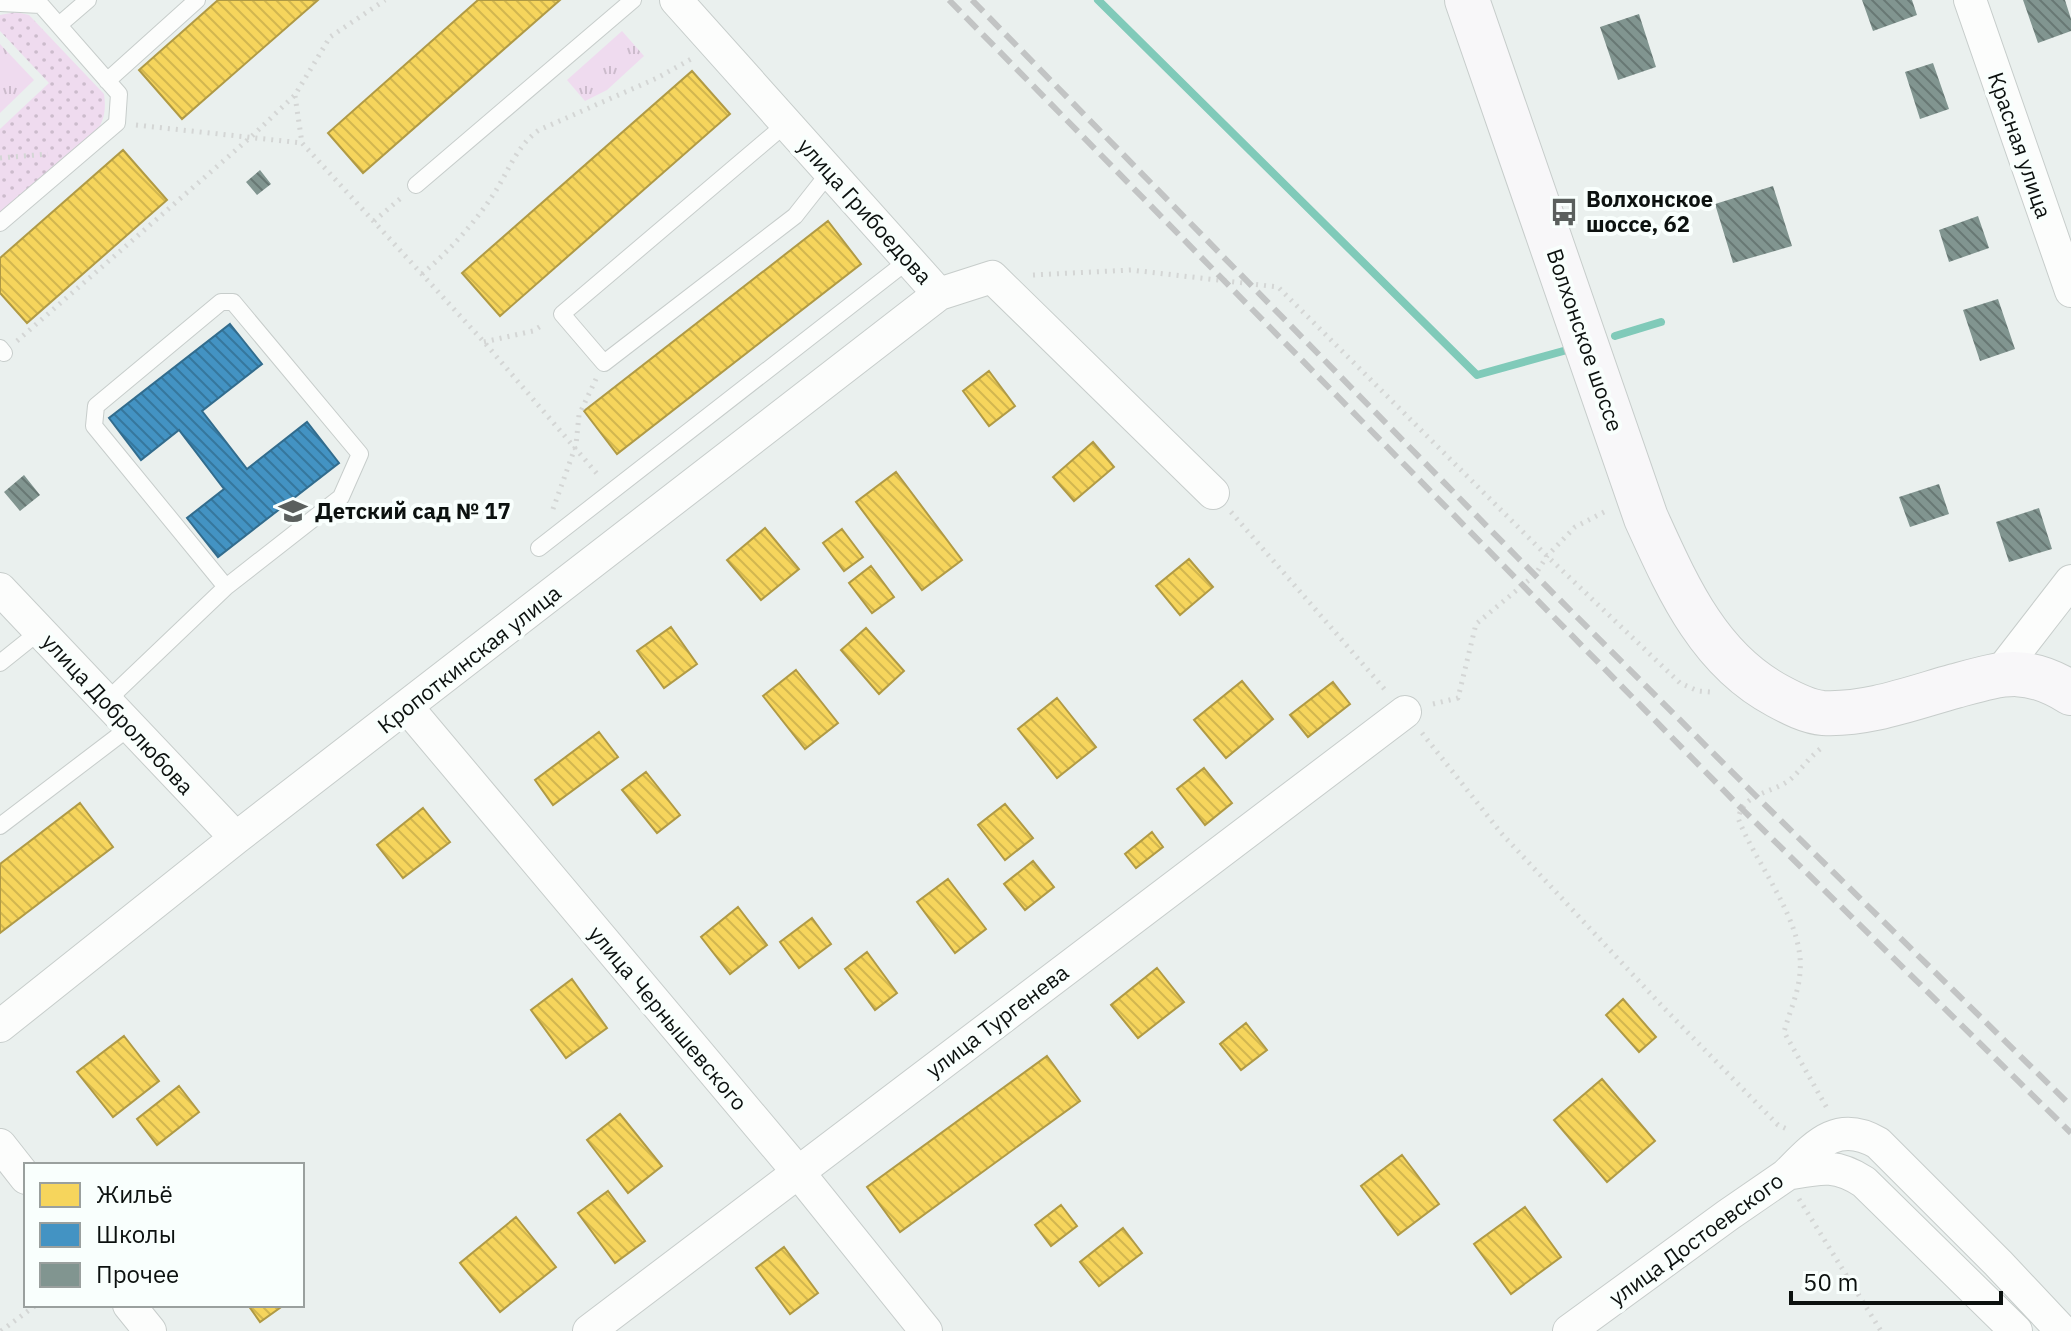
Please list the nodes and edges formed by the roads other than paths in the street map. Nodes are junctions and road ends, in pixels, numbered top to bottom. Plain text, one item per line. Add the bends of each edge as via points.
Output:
1 (88, 0) edge
2 (197, 0) edge
3 (633, 0) edge
4 (676, 0) edge
5 (1467, 0) edge
6 (1970, 0) edge
7 (4, 2) edge
8 (59, 25) junction
9 (107, 81) junction
10 (787, 123) junction
11 (832, 173) junction
12 (416, 185) road end
13 (0, 223) edge
14 (910, 259) junction
15 (2071, 291) edge
16 (939, 294) junction
17 (1213, 493) road end
18 (539, 548) road end
19 (2071, 581) edge
20 (226, 587) junction
21 (0, 589) edge
22 (40, 631) junction
23 (0, 663) edge
24 (1999, 674) junction
25 (2071, 693) edge
26 (407, 707) junction
27 (1405, 712) road end
28 (120, 716) junction
29 (0, 826) edge
30 (236, 838) junction
31 (0, 1026) edge
32 (0, 1145) edge
33 (798, 1172) junction
34 (24, 1175) edge
35 (1792, 1184) junction
36 (131, 1307) edge
37 (150, 1331) edge
38 (589, 1331) edge
39 (926, 1331) edge
40 (1569, 1331) edge
41 (2016, 1331) edge
42 (2062, 1331) edge

1 - 8 lane
2 - 9 lane
3 - 12 lane
4 - 10 street, улица Грибоедова
5 - 24 street, Волхонское шоссе via 1646,518 1728,678 1820,713 1852,712
6 - 15 street, Красная улица
7 - 8 lane via 41,5
8 - 9 lane
9 - 13 lane via 119,94 117,123
10 - 11 street, улица Грибоедова
10 - 11 lane via 562,314 604,363 795,216
11 - 14 street, улица Грибоедова
14 - 16 street, улица Грибоедова
14 - 18 lane
16 - 17 street, улица Грибоедова via 992,277
16 - 26 street, Кропоткинская улица
19 - 24 street
20 - 20 lane via 341,497 360,454 233,302 221,302 96,406 94,426
20 - 28 lane via 118,690
21 - 22 street, улица Добролюбова
22 - 23 lane
22 - 28 street, улица Добролюбова
24 - 25 street, Волхонское шоссе via 2032,674
26 - 30 street, Кропоткинская улица
26 - 33 street, улица Чернышевского
27 - 33 street, улица Тургенева
28 - 29 lane
28 - 30 street, улица Добролюбова
30 - 31 street, Кропоткинская улица
32 - 34 street
33 - 38 street, улица Тургенева
33 - 39 street, улица Чернышевского
35 - 40 street, улица Достоевского
35 - 41 street via 1828,1167 1864,1182
35 - 42 street, улица Достоевского via 1825,1138 1854,1132 1878,1143
36 - 37 street

